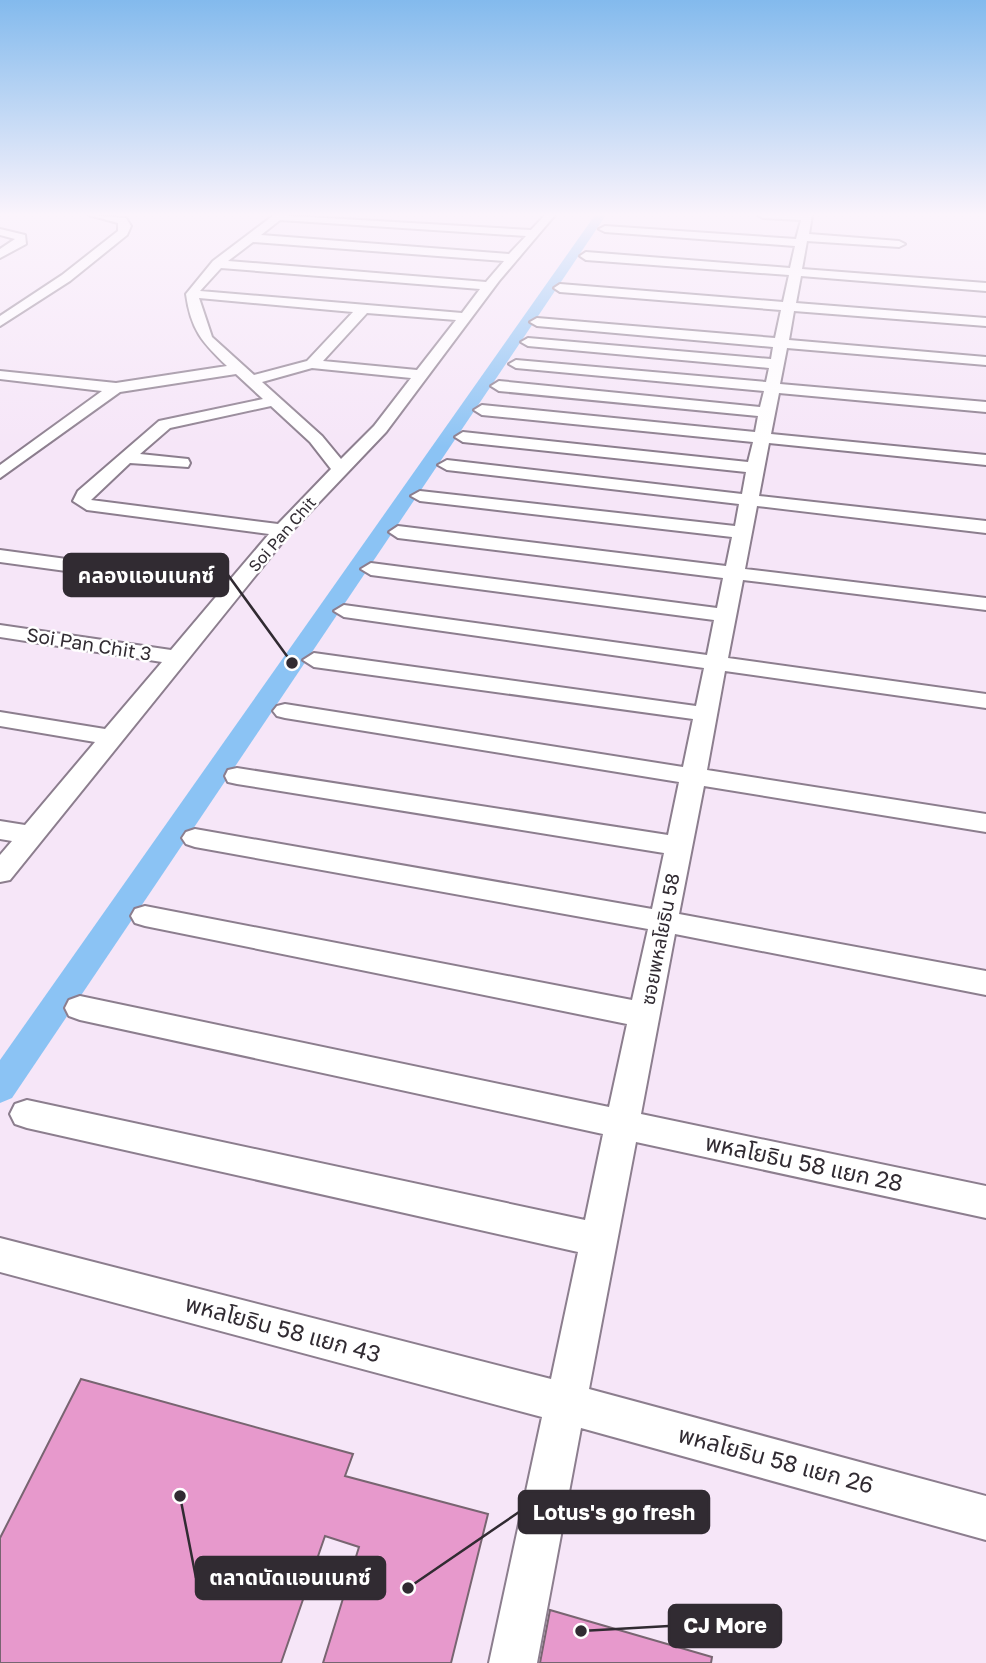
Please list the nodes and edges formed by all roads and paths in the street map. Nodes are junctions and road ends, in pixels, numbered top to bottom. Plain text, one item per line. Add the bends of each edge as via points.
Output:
1 (43, 293) edge
2 (484, 293) edge
3 (647, 293) edge
4 (753, 293) edge
5 (768, 293) edge
6 (892, 293) edge
7 (192, 294) joint
8 (787, 300) edge
9 (363, 309) junction
10 (464, 317) junction
11 (0, 322) edge
12 (537, 322) dead end
13 (986, 322) edge
14 (528, 342) dead end
15 (986, 361) edge
16 (312, 364) junction
17 (516, 364) dead end
18 (239, 369) junction
19 (6, 375) edge
20 (420, 375) junction
21 (253, 380) junction
22 (499, 386) dead end
23 (116, 388) junction
24 (275, 401) junction
25 (986, 407) edge
26 (482, 410) dead end
27 (463, 437) dead end
28 (125, 458) junction
29 (986, 460) edge
30 (182, 463) dead end
31 (447, 465) dead end
32 (755, 468) junction
33 (341, 470) junction
34 (0, 473) edge
35 (420, 496) dead end
36 (749, 500) junction
37 (986, 527) edge
38 (282, 530) junction
39 (398, 532) dead end
40 (742, 532) junction
41 (0, 556) edge
42 (371, 569) dead end
43 (734, 573) junction
44 (234, 588) junction
45 (986, 604) edge
46 (344, 611) dead end
47 (725, 615) junction
48 (0, 631) edge
49 (179, 658) junction
50 (314, 660) dead end
51 (716, 663) junction
52 (986, 701) edge
53 (285, 710) dead end
54 (705, 714) junction
55 (0, 719) edge
56 (111, 737) junction
57 (237, 776) dead end
58 (693, 776) junction
59 (986, 823) edge
60 (0, 830) edge
61 (30, 835) junction
62 (195, 838) dead end
63 (679, 846) junction
64 (0, 873) edge
65 (145, 916) dead end
66 (663, 921) junction
67 (986, 983) edge
68 (80, 1008) dead end
69 (645, 1015) junction
70 (27, 1114) dead end
71 (622, 1123) junction
72 (986, 1202) edge
73 (599, 1240) junction
74 (0, 1255) edge
75 (566, 1403) junction
76 (986, 1518) edge
77 (513, 1663) edge

1 - 11 street
2 - 10 street, Soi Pan Chit
3 - 8 street
4 - 8 street
5 - 8 street
6 - 8 street
7 - 9 street
7 - 18 street via 206,339
8 - 12 street
8 - 13 street
8 - 14 street
8 - 15 street
8 - 17 street
8 - 22 street
8 - 25 street
8 - 26 street
8 - 29 street
8 - 32 street, ซอยพหลโยธิน 58
9 - 10 street
9 - 16 street
10 - 20 street, Soi Pan Chit
16 - 20 street
16 - 21 street
18 - 21 street
18 - 23 street
19 - 23 street
20 - 33 street, Soi Pan Chit via 380,429
21 - 24 street
23 - 34 street
24 - 28 street via 165,425
24 - 33 street
27 - 32 street
28 - 30 street
28 - 38 street via 82,501
31 - 36 street
32 - 36 street, ซอยพหลโยธิน 58
33 - 38 street, Soi Pan Chit
35 - 40 street
36 - 37 street
36 - 40 street, ซอยพหลโยธิน 58
38 - 44 street, Soi Pan Chit
39 - 43 street
40 - 43 street, ซอยพหลโยธิน 58
41 - 44 street
42 - 47 street
43 - 45 street
43 - 47 street, ซอยพหลโยธิน 58
44 - 49 street, Soi Pan Chit
46 - 51 street
47 - 51 street, ซอยพหลโยธิน 58
48 - 49 street, Soi Pan Chit 3
49 - 56 street, Soi Pan Chit
50 - 54 street
51 - 52 street
51 - 54 street, ซอยพหลโยธิน 58
53 - 58 street
54 - 58 street, ซอยพหลโยธิน 58
55 - 56 street
56 - 61 street, Soi Pan Chit
57 - 63 street
58 - 59 street
58 - 63 street, ซอยพหลโยธิน 58
60 - 61 street
61 - 64 street, Soi Pan Chit
62 - 66 street
63 - 66 street, ซอยพหลโยธิน 58
65 - 69 street
66 - 67 street
66 - 69 street, ซอยพหลโยธิน 58
68 - 71 street, พหลโยธิน 58 แยก 28
69 - 71 street, ซอยพหลโยธิน 58
70 - 73 street
71 - 72 street, พหลโยธิน 58 แยก 28
71 - 73 street, ซอยพหลโยธิน 58
73 - 75 street, ซอยพหลโยธิน 58
74 - 75 street, พหลโยธิน 58 แยก 43
75 - 76 street, พหลโยธิน 58 แยก 26
75 - 77 street, ซอยพหลโยธิน 58

